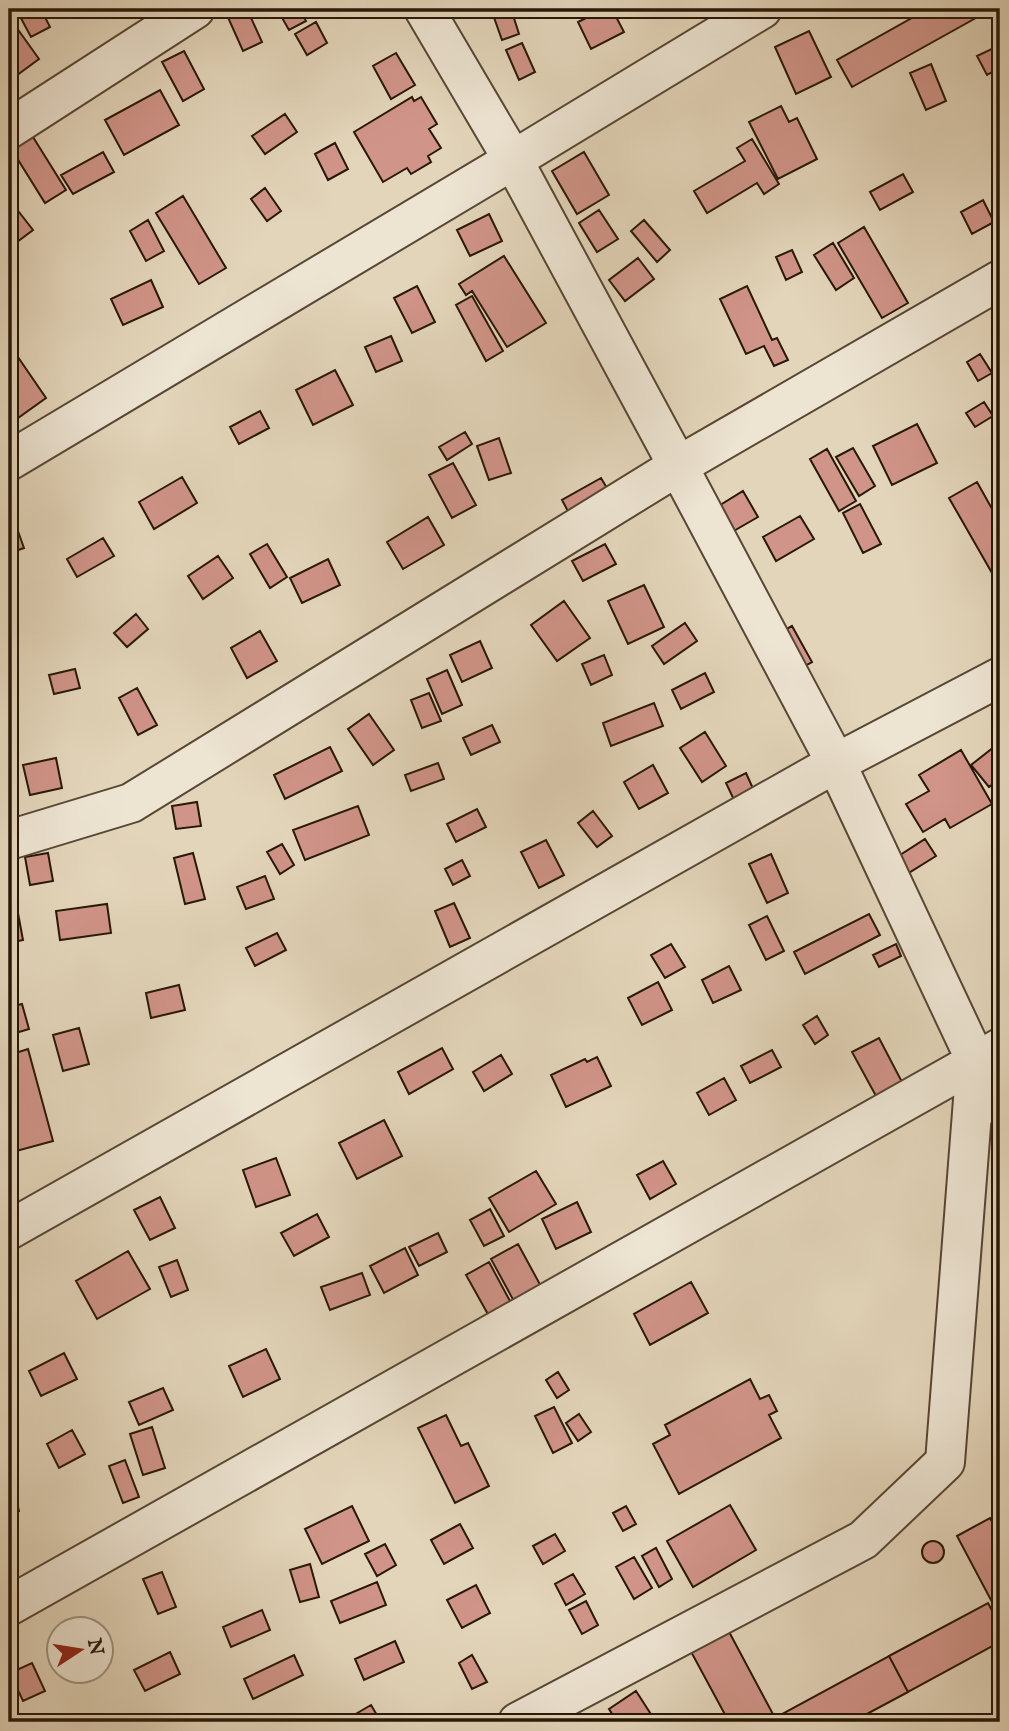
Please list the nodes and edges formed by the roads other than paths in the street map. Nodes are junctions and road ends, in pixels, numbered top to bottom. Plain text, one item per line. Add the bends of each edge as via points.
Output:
1 (195, 9) edge
2 (424, 9) edge
3 (762, 9) edge
4 (9, 129) edge
5 (513, 160) junction
6 (1000, 280) edge
7 (9, 461) edge
8 (678, 466) junction
9 (1000, 677) edge
10 (836, 763) junction
11 (9, 840) edge
12 (988, 1054) edge
13 (1000, 1106) edge
14 (9, 1230) edge
15 (9, 1606) edge
16 (518, 1722) edge

1 - 4 street
2 - 5 street
3 - 5 street
5 - 7 street
5 - 8 street
6 - 8 street
8 - 10 street
8 - 11 street via 131,803
9 - 10 street
10 - 12 street
10 - 14 street
12 - 13 street
12 - 15 street
12 - 16 street via 945,1462 863,1540

